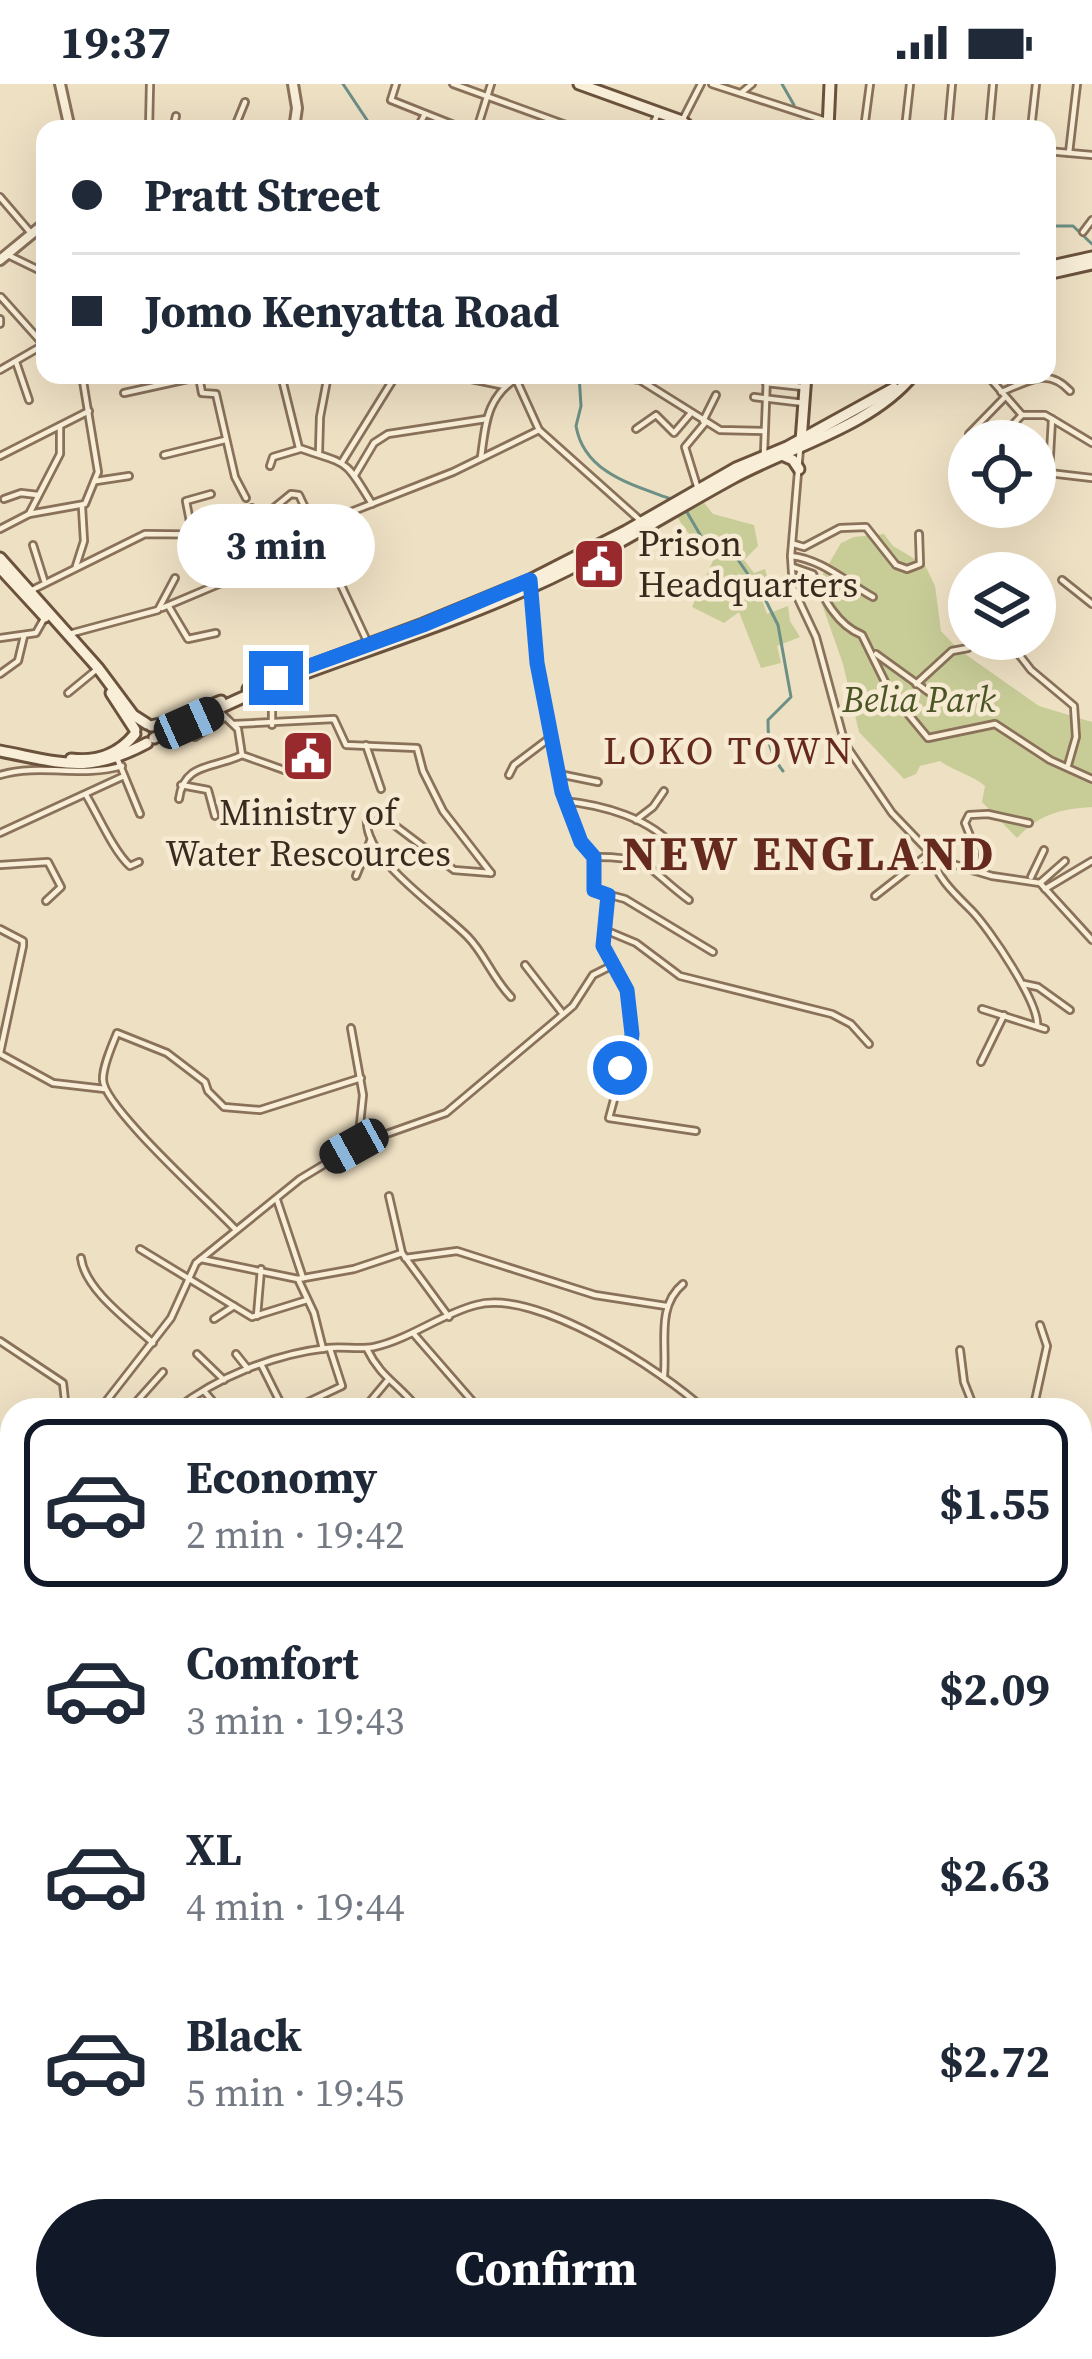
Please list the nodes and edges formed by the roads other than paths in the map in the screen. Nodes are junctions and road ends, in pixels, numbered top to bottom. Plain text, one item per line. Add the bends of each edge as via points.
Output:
1 (60, 84) edge
2 (150, 84) edge
3 (293, 84) edge
4 (396, 84) edge
5 (453, 84) edge
6 (491, 84) edge
7 (579, 84) edge
8 (701, 84) edge
9 (712, 84) edge
10 (752, 84) edge
11 (830, 84) edge
12 (870, 84) edge
13 (910, 84) edge
14 (952, 84) edge
15 (994, 84) edge
16 (1036, 84) edge
17 (1077, 84) edge
18 (741, 93) junction
19 (486, 96) junction
20 (245, 102) dead end
21 (658, 113) junction
22 (424, 114) junction
23 (176, 116) dead end
24 (68, 120) edge
25 (149, 120) edge
26 (175, 120) edge
27 (238, 120) edge
28 (295, 120) edge
29 (421, 120) edge
30 (439, 120) edge
31 (479, 120) edge
32 (552, 120) edge
33 (655, 120) edge
34 (675, 120) edge
35 (689, 120) edge
36 (814, 120) edge
37 (828, 120) edge
38 (865, 120) edge
39 (906, 120) edge
40 (950, 120) edge
41 (989, 120) edge
42 (1032, 120) edge
43 (1056, 152) edge
44 (1069, 153) junction
45 (1092, 154) edge
46 (0, 197) edge
47 (1092, 220) edge
48 (36, 227) edge
49 (36, 231) edge
50 (1083, 232) dead end
51 (4, 258) edge
52 (1092, 261) edge
53 (1056, 268) edge
54 (36, 270) edge
55 (2, 296) edge
56 (36, 335) edge
57 (36, 349) edge
58 (16, 362) junction
59 (0, 370) edge
60 (1056, 378) edge
61 (84, 384) edge
62 (150, 384) edge
63 (203, 384) edge
64 (283, 384) edge
65 (326, 384) edge
66 (390, 384) edge
67 (496, 384) edge
68 (519, 384) edge
69 (646, 384) edge
70 (767, 384) edge
71 (898, 384) edge
72 (902, 384) edge
73 (994, 384) edge
74 (1028, 384) edge
75 (506, 386) joint
76 (1070, 391) dead end
77 (124, 393) dead end
78 (805, 394) edge
79 (716, 395) dead end
80 (1003, 395) junction
81 (754, 397) dead end
82 (766, 398) junction
83 (29, 400) dead end
84 (89, 410) junction
85 (691, 412) junction
86 (756, 415) dead end
87 (1022, 415) junction
88 (765, 416) junction
89 (486, 419) junction
90 (1052, 419) junction
91 (981, 420) edge
92 (1017, 420) edge
93 (704, 422) junction
94 (828, 422) junction
95 (60, 426) junction
96 (636, 429) dead end
97 (538, 430) junction
98 (764, 431) junction
99 (674, 433) junction
100 (225, 440) junction
101 (800, 443) junction
102 (1092, 443) edge
103 (686, 447) junction
104 (300, 449) junction
105 (319, 452) junction
106 (164, 455) dead end
107 (0, 456) edge
108 (784, 456) junction
109 (481, 457) junction
110 (764, 460) junction
111 (342, 462) junction
112 (269, 466) dead end
113 (799, 469) junction
114 (355, 475) junction
115 (129, 476) dead end
116 (1092, 478) edge
117 (96, 481) junction
118 (211, 494) dead end
119 (700, 494) junction
120 (38, 495) junction
121 (247, 498) dead end
122 (4, 500) dead end
123 (372, 505) junction
124 (82, 507) junction
125 (252, 508) dead end
126 (29, 514) junction
127 (644, 525) junction
128 (315, 526) junction
129 (0, 529) edge
130 (192, 532) junction
131 (919, 534) dead end
132 (320, 537) junction
133 (794, 544) junction
134 (33, 545) dead end
135 (264, 551) junction
136 (791, 556) junction
137 (0, 558) edge
138 (76, 566) junction
139 (791, 566) junction
140 (0, 568) edge
141 (175, 578) dead end
142 (1062, 580) dead end
143 (45, 582) junction
144 (531, 583) junction
145 (26, 593) junction
146 (873, 597) dead end
147 (1092, 604) edge
148 (165, 607) junction
149 (47, 615) junction
150 (216, 633) dead end
151 (66, 635) junction
152 (24, 636) junction
153 (0, 638) edge
154 (370, 649) junction
155 (872, 650) junction
156 (948, 655) edge
157 (1023, 660) edge
158 (96, 670) junction
159 (0, 674) edge
160 (269, 684) junction
161 (916, 684) junction
162 (68, 693) dead end
163 (941, 700) dead end
164 (221, 714) junction
165 (235, 724) junction
166 (149, 725) junction
167 (272, 725) junction
168 (135, 732) junction
169 (196, 737) dead end
170 (551, 737) junction
171 (151, 741) junction
172 (366, 745) junction
173 (0, 748) edge
174 (242, 755) junction
175 (120, 762) junction
176 (1068, 767) junction
177 (314, 773) dead end
178 (559, 774) junction
179 (0, 775) edge
180 (509, 775) dead end
181 (124, 776) junction
182 (1092, 779) edge
183 (598, 782) dead end
184 (182, 785) junction
185 (381, 789) dead end
186 (664, 791) dead end
187 (86, 795) junction
188 (179, 799) dead end
189 (564, 802) junction
190 (140, 814) dead end
191 (215, 816) dead end
192 (636, 820) junction
193 (1029, 823) dead end
194 (0, 832) edge
195 (370, 839) junction
196 (676, 849) dead end
197 (1045, 850) dead end
198 (932, 854) junction
199 (594, 857) junction
200 (1065, 860) dead end
201 (1092, 861) edge
202 (140, 862) dead end
203 (0, 865) edge
204 (975, 871) junction
205 (356, 876) dead end
206 (1030, 879) junction
207 (1042, 886) junction
208 (608, 895) junction
209 (875, 896) dead end
210 (689, 900) dead end
211 (46, 901) dead end
212 (0, 929) edge
213 (604, 930) junction
214 (1092, 940) edge
215 (713, 952) dead end
216 (525, 965) dead end
217 (612, 966) junction
218 (1023, 984) junction
219 (512, 997) dead end
220 (982, 1009) dead end
221 (1070, 1010) dead end
222 (563, 1014) junction
223 (1004, 1015) junction
224 (1037, 1025) junction
225 (351, 1028) dead end
226 (1045, 1029) dead end
227 (868, 1044) dead end
228 (0, 1053) edge
229 (981, 1062) dead end
230 (362, 1078) junction
231 (105, 1089) junction
232 (696, 1131) dead end
233 (358, 1144) junction
234 (389, 1196) dead end
235 (277, 1200) junction
236 (236, 1230) junction
237 (140, 1249) dead end
238 (404, 1256) junction
239 (81, 1258) dead end
240 (200, 1259) junction
241 (261, 1269) junction
242 (300, 1278) junction
243 (189, 1280) junction
244 (683, 1285) dead end
245 (307, 1300) junction
246 (234, 1306) junction
247 (666, 1306) junction
248 (256, 1316) junction
249 (448, 1317) junction
250 (214, 1319) dead end
251 (1040, 1325) dead end
252 (413, 1333) junction
253 (0, 1342) edge
254 (153, 1343) junction
255 (326, 1348) junction
256 (367, 1348) junction
257 (960, 1350) dead end
258 (197, 1354) dead end
259 (236, 1354) dead end
260 (262, 1364) junction
261 (248, 1369) junction
262 (163, 1372) dead end
263 (664, 1375) junction
264 (388, 1380) junction
265 (224, 1381) junction
266 (204, 1391) junction
267 (65, 1398) edge
268 (109, 1398) edge
269 (140, 1398) edge
270 (196, 1398) edge
271 (210, 1398) edge
272 (278, 1398) edge
273 (317, 1398) edge
274 (373, 1398) edge
275 (409, 1398) edge
276 (470, 1398) edge
277 (691, 1398) edge
278 (970, 1398) edge
279 (1036, 1398) edge

1 - 24 street
2 - 25 street
3 - 28 street
4 - 22 street via 391,99
5 - 19 street
6 - 19 street
7 - 21 main road
8 - 35 street
9 - 18 street
10 - 18 street
11 - 37 main road
12 - 38 street
13 - 39 street
14 - 40 street
15 - 41 street
16 - 42 street
17 - 44 street
18 - 36 street
19 - 31 street
19 - 32 street
20 - 27 street
21 - 33 street
21 - 34 main road
22 - 29 street
22 - 30 street
23 - 26 street
43 - 44 street
44 - 45 street
46 - 48 street
47 - 50 street
49 - 51 street
51 - 54 street
52 - 53 main road
55 - 56 street
57 - 58 street
58 - 59 street
58 - 83 street
60 - 76 street
61 - 84 street
62 - 77 street
63 - 100 street via 202,393 216,394
64 - 104 street
65 - 105 street
66 - 111 street
67 - 75 street
68 - 97 street
69 - 85 street
70 - 82 street
71 - 94 main road
72 - 101 main road via 890,400
73 - 80 street
74 - 80 street
75 - 89 street
78 - 82 street
78 - 94 main road via 813,419
78 - 101 main road
79 - 93 street
80 - 87 street
80 - 91 street
81 - 82 street
82 - 88 street
84 - 95 street
84 - 117 street
85 - 93 street
85 - 99 street
86 - 88 street
87 - 90 street
87 - 92 street
88 - 98 street
89 - 109 street
89 - 114 street via 388,434
90 - 102 street
90 - 116 street via 1049,472
93 - 98 street
93 - 103 street
94 - 101 main road
95 - 107 street
95 - 120 street via 60,454
96 - 99 street via 656,415
97 - 109 street
97 - 127 street
98 - 110 street
99 - 103 street
100 - 106 street
100 - 121 street
101 - 108 main road
101 - 110 main road
101 - 113 street
103 - 119 street
104 - 105 street
104 - 112 street via 272,457
105 - 111 street
108 - 110 main road
108 - 113 main road
109 - 123 street
110 - 119 main road
111 - 114 street
113 - 133 street
114 - 123 street
115 - 117 street
117 - 124 street
118 - 130 street via 186,501
119 - 127 main road
120 - 122 street
120 - 126 street
123 - 128 street
124 - 126 street
124 - 138 street
125 - 128 street via 264,516 296,493
126 - 129 street
127 - 144 main road
128 - 132 street
130 - 135 street via 244,538
130 - 138 street via 145,533
131 - 133 street via 920,564 907,569 866,527
132 - 135 street
132 - 154 street
133 - 136 street
134 - 143 street
135 - 148 street via 245,573
136 - 139 street
136 - 146 street via 813,558
137 - 145 main road
138 - 143 street
139 - 155 street via 813,574 828,604
139 - 198 street via 845,744
140 - 145 main road
141 - 148 street
142 - 147 street
143 - 145 street
144 - 154 main road
144 - 170 street
145 - 149 main road
148 - 150 street via 188,639
148 - 151 street
149 - 151 main road
149 - 152 street
151 - 158 main road
152 - 153 street
152 - 159 street via 18,661
154 - 160 main road
155 - 161 street
155 - 176 street via 890,692 928,738 992,723
156 - 161 street
157 - 176 street via 1074,706
158 - 162 street
158 - 166 main road
158 - 168 main road
160 - 164 main road
160 - 166 main road
160 - 167 street
161 - 163 street
164 - 165 street
164 - 169 street
164 - 171 main road
165 - 167 street
165 - 174 street
166 - 168 main road
166 - 171 main road
167 - 172 street via 334,718 346,745
168 - 171 main road
168 - 173 main road via 115,753 93,760
170 - 178 street
170 - 180 street
171 - 175 main road
172 - 185 street
172 - 195 street via 418,748 443,811 491,873 454,870 378,815 366,823
173 - 175 main road via 82,766
174 - 177 street
174 - 184 street via 190,772
175 - 179 street via 98,772
175 - 181 street
176 - 182 street
178 - 183 street
178 - 189 street
181 - 187 street
181 - 190 street
184 - 188 street
184 - 191 street via 208,790
186 - 192 street
187 - 194 street
187 - 202 street via 123,861
189 - 192 street
189 - 199 street
192 - 196 street
193 - 204 street via 967,817
195 - 205 street
195 - 219 street via 472,940
197 - 206 street
198 - 204 street
198 - 209 street
198 - 218 street
199 - 208 street via 595,891
199 - 210 street via 652,866
200 - 207 street
201 - 207 street
203 - 211 street via 48,862 61,887
204 - 206 street
206 - 207 street
207 - 214 street
208 - 213 street
208 - 215 street
212 - 228 street via 23,941
213 - 217 street
213 - 227 street via 680,976 832,1014
216 - 222 street
217 - 222 street via 593,975
217 - 232 street via 627,990 632,1034 609,1118
218 - 221 street
218 - 224 street
220 - 223 street
222 - 233 street via 446,1113
223 - 224 street
223 - 229 street
224 - 226 street
225 - 230 street
228 - 231 street via 53,1083
230 - 231 street via 260,1110 224,1107 184,1065 122,1032
230 - 233 street
231 - 236 street via 128,1124
233 - 235 street
234 - 238 street
235 - 236 street
235 - 242 street
236 - 240 street
237 - 243 street
238 - 242 street
238 - 247 street via 457,1251 595,1295
238 - 249 street
239 - 254 street via 101,1293
240 - 241 street
240 - 243 street
241 - 242 street
241 - 248 street
242 - 245 street
243 - 246 street
243 - 254 street
244 - 247 street
245 - 248 street
245 - 255 street
246 - 248 street
246 - 250 street
247 - 263 street
249 - 252 street
249 - 263 street via 489,1302 534,1307
251 - 279 street via 1047,1346
252 - 256 street
252 - 276 street
253 - 267 street via 63,1383
254 - 268 street
255 - 256 street
255 - 260 street
255 - 273 street via 342,1386
256 - 264 street
257 - 278 street
258 - 265 street
259 - 261 street
260 - 261 street
260 - 272 street
261 - 265 street
262 - 269 street
263 - 277 street
264 - 274 street
264 - 275 street
265 - 266 street
266 - 270 street
266 - 271 street

